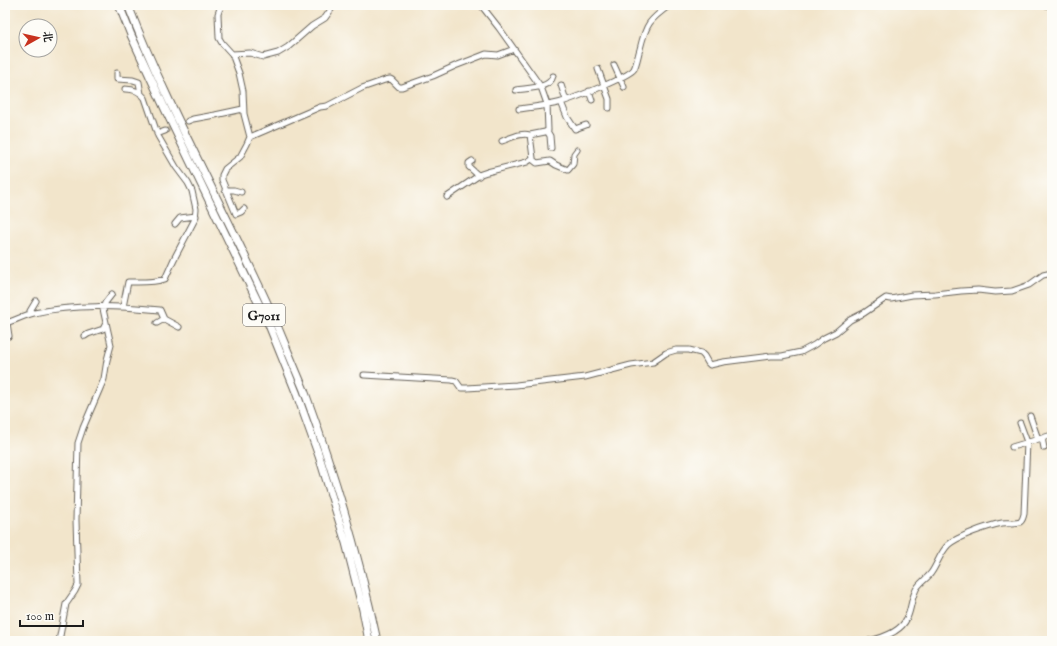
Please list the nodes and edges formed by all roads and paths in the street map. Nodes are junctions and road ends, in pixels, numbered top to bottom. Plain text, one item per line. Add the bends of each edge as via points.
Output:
1 (119, 5) edge
2 (128, 5) edge
3 (221, 5) edge
4 (336, 5) edge
5 (480, 5) edge
6 (670, 5) edge
7 (1046, 5) edge
8 (1052, 6) edge
9 (514, 49) junction
10 (232, 54) junction
11 (614, 65) dead end
12 (598, 69) dead end
13 (117, 73) dead end
14 (553, 76) dead end
15 (620, 78) junction
16 (562, 85) dead end
17 (604, 85) junction
18 (541, 86) junction
19 (624, 87) dead end
20 (140, 88) junction
21 (125, 89) dead end
22 (134, 90) junction
23 (516, 90) dead end
24 (589, 92) junction
25 (141, 94) junction
26 (592, 100) dead end
27 (564, 101) junction
28 (547, 105) junction
29 (519, 108) dead end
30 (609, 108) dead end
31 (243, 109) junction
32 (188, 121) tunnel mouth
33 (586, 125) dead end
34 (165, 131) tunnel mouth
35 (547, 131) junction
36 (158, 134) junction
37 (530, 136) junction
38 (250, 137) junction
39 (502, 141) dead end
40 (551, 148) dead end
41 (577, 150) dead end
42 (532, 159) junction
43 (472, 161) dead end
44 (479, 176) junction
45 (225, 190) junction
46 (241, 192) dead end
47 (447, 197) dead end
48 (244, 209) dead end
49 (196, 216) junction
50 (176, 224) dead end
51 (1052, 273) edge
52 (112, 294) dead end
53 (36, 301) dead end
54 (90, 301) dead end
55 (104, 306) junction
56 (86, 307) junction
57 (123, 307) junction
58 (32, 313) junction
59 (164, 318) junction
60 (6, 323) edge
61 (106, 323) junction
62 (157, 324) dead end
63 (179, 327) dead end
64 (9, 336) dead end
65 (85, 336) dead end
66 (364, 375) dead end
67 (1030, 416) dead end
68 (1020, 422) dead end
69 (1051, 434) edge
70 (1040, 438) junction
71 (1027, 442) junction
72 (1012, 447) dead end
73 (1044, 448) dead end
74 (59, 641) edge
75 (369, 641) edge
76 (377, 641) edge
77 (869, 641) edge

1 - 75 highway, G7011 via 165,109 269,325 296,392 346,543
2 - 76 highway, G7011 via 138,32 272,315 304,389 353,541
3 - 10 street via 218,14 219,38
4 - 10 street via 325,18 278,52 263,57 250,53
5 - 9 street
6 - 15 street via 648,24 634,69
7 - 8 street
9 - 18 street
9 - 38 street via 498,55 481,56 402,87 390,79 378,82
10 - 31 street via 242,84
11 - 15 street
12 - 17 street
13 - 20 street via 117,79 135,80 139,82
14 - 18 street via 549,83
15 - 17 street
15 - 19 street
16 - 27 street
17 - 24 street
17 - 30 street
18 - 23 street
18 - 28 street
20 - 22 street
20 - 25 street
21 - 22 street
22 - 25 street
24 - 26 street
24 - 27 street
25 - 36 street via 147,101
27 - 28 street
27 - 33 street via 567,117 575,129
28 - 29 street
28 - 35 street
31 - 32 street
31 - 38 street
34 - 36 street
35 - 37 street
35 - 40 street
36 - 49 street via 192,191
37 - 39 street via 524,134
37 - 42 street
38 - 45 street via 240,157 223,171
41 - 42 street via 573,164 568,170 550,161 537,163
42 - 44 street via 490,170
43 - 44 street via 469,167
44 - 47 street
45 - 46 street
45 - 48 street via 236,214
49 - 50 street via 180,218
49 - 57 street via 165,279 128,282
51 - 66 street via 1012,291 978,290 886,298 804,351 782,356 710,365 701,353 676,350 653,362 585,377 467,388 461,388 452,380
52 - 55 street
53 - 58 street via 30,311
54 - 56 street
55 - 56 street
55 - 57 street
55 - 61 street
56 - 58 street
57 - 59 street via 160,310
58 - 60 street
59 - 62 street
59 - 63 street
60 - 64 street
61 - 65 street via 103,329
61 - 74 street via 111,345 104,379 78,444 78,585 66,604
67 - 70 street
68 - 71 street
69 - 70 street
70 - 71 street
70 - 73 street
71 - 72 street
71 - 77 street via 1022,520 988,527 951,543 915,590 903,624 881,638

